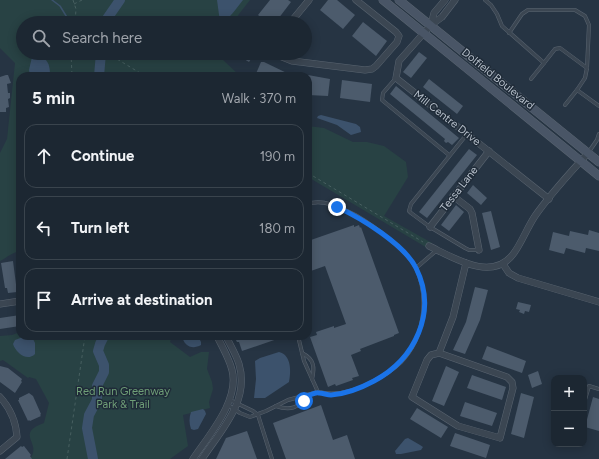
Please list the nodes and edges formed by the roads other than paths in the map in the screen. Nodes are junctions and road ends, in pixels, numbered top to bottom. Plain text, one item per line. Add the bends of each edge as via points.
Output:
1 (309, 0) edge
2 (356, 0) edge
3 (383, 0) edge
4 (399, 0) edge
5 (445, 0) edge
6 (455, 0) edge
7 (485, 0) edge
8 (296, 16) edge
9 (431, 25) junction
10 (509, 32) junction
11 (424, 33) junction
12 (393, 47) junction
13 (404, 55) junction
14 (394, 57) junction
15 (290, 60) edge
16 (544, 63) junction
17 (587, 68) junction
18 (396, 78) junction
19 (531, 79) dead end
20 (577, 90) junction
21 (565, 105) dead end
22 (599, 106) edge
23 (467, 134) junction
24 (599, 134) edge
25 (489, 151) junction
26 (588, 153) junction
27 (449, 155) junction
28 (582, 160) junction
29 (599, 162) edge
30 (599, 176) edge
31 (453, 196) junction
32 (549, 199) junction
33 (312, 203) edge
34 (430, 227) junction
35 (429, 246) road end
36 (437, 250) junction
37 (479, 250) joint
38 (466, 263) junction
39 (503, 264) junction
40 (416, 268) junction
41 (16, 302) edge
42 (599, 302) edge
43 (0, 304) edge
44 (219, 340) edge
45 (228, 340) edge
46 (299, 340) edge
47 (301, 353) junction
48 (439, 353) junction
49 (312, 380) junction
50 (599, 389) edge
51 (318, 392) junction
52 (587, 393) edge
53 (307, 396) junction
54 (0, 397) edge
55 (229, 402) junction
56 (237, 406) junction
57 (276, 406) junction
58 (258, 415) junction
59 (0, 451) edge
60 (193, 459) edge
61 (202, 459) edge
62 (272, 459) edge

1 - 8 street
2 - 12 street via 398,34 398,40
3 - 11 main road, Dolfield Boulevard
4 - 9 main road, Dolfield Boulevard
5 - 9 street via 434,13
6 - 9 street via 442,17
7 - 10 lane
9 - 11 street
9 - 26 main road, Dolfield Boulevard
10 - 16 lane
10 - 17 lane via 528,10 576,10 585,16 589,25
11 - 13 street
11 - 28 main road, Dolfield Boulevard
12 - 13 street
12 - 14 street
13 - 14 street
14 - 15 street via 365,70
14 - 18 street
16 - 17 lane via 555,49 560,48
16 - 19 lane
17 - 20 lane via 585,78
18 - 23 street, Mill Centre Drive
18 - 27 lane via 383,93 382,100
20 - 21 lane
20 - 22 lane
23 - 25 street, Mill Centre Drive
23 - 27 lane
24 - 26 lane
25 - 31 street, Tessa Lane
25 - 32 street, Mill Centre Drive
26 - 28 street
26 - 29 main road, Dolfield Boulevard
27 - 34 lane via 410,204 409,211
28 - 30 main road, Dolfield Boulevard
28 - 32 street
31 - 34 street, Tessa Lane
31 - 37 street via 472,213
32 - 39 street via 526,230 514,253
33 - 40 lane via 318,202 337,207 364,220 403,251
34 - 37 lane via 469,250
35 - 36 street
36 - 38 street
36 - 40 lane
38 - 39 street via 486,268
38 - 48 street via 453,317
39 - 42 street via 518,278
40 - 51 lane via 422,291 423,315 417,338 406,356 388,373 364,386 342,394 329,395
41 - 43 street
44 - 55 street via 233,371 234,387
45 - 56 street via 241,370 242,389
46 - 47 lane
47 - 49 lane
47 - 49 lane via 313,363
48 - 48 street via 507,377 512,382 513,388 500,438 458,426 412,397 427,360 431,355
49 - 51 lane
50 - 52 lane via 589,386
51 - 53 lane
53 - 57 lane via 288,400
53 - 57 lane via 294,408
54 - 59 street via 14,419 17,437
55 - 56 lane
55 - 60 street
56 - 58 lane via 253,410
56 - 58 lane via 240,413 250,417
56 - 61 street
57 - 58 lane
58 - 62 lane

